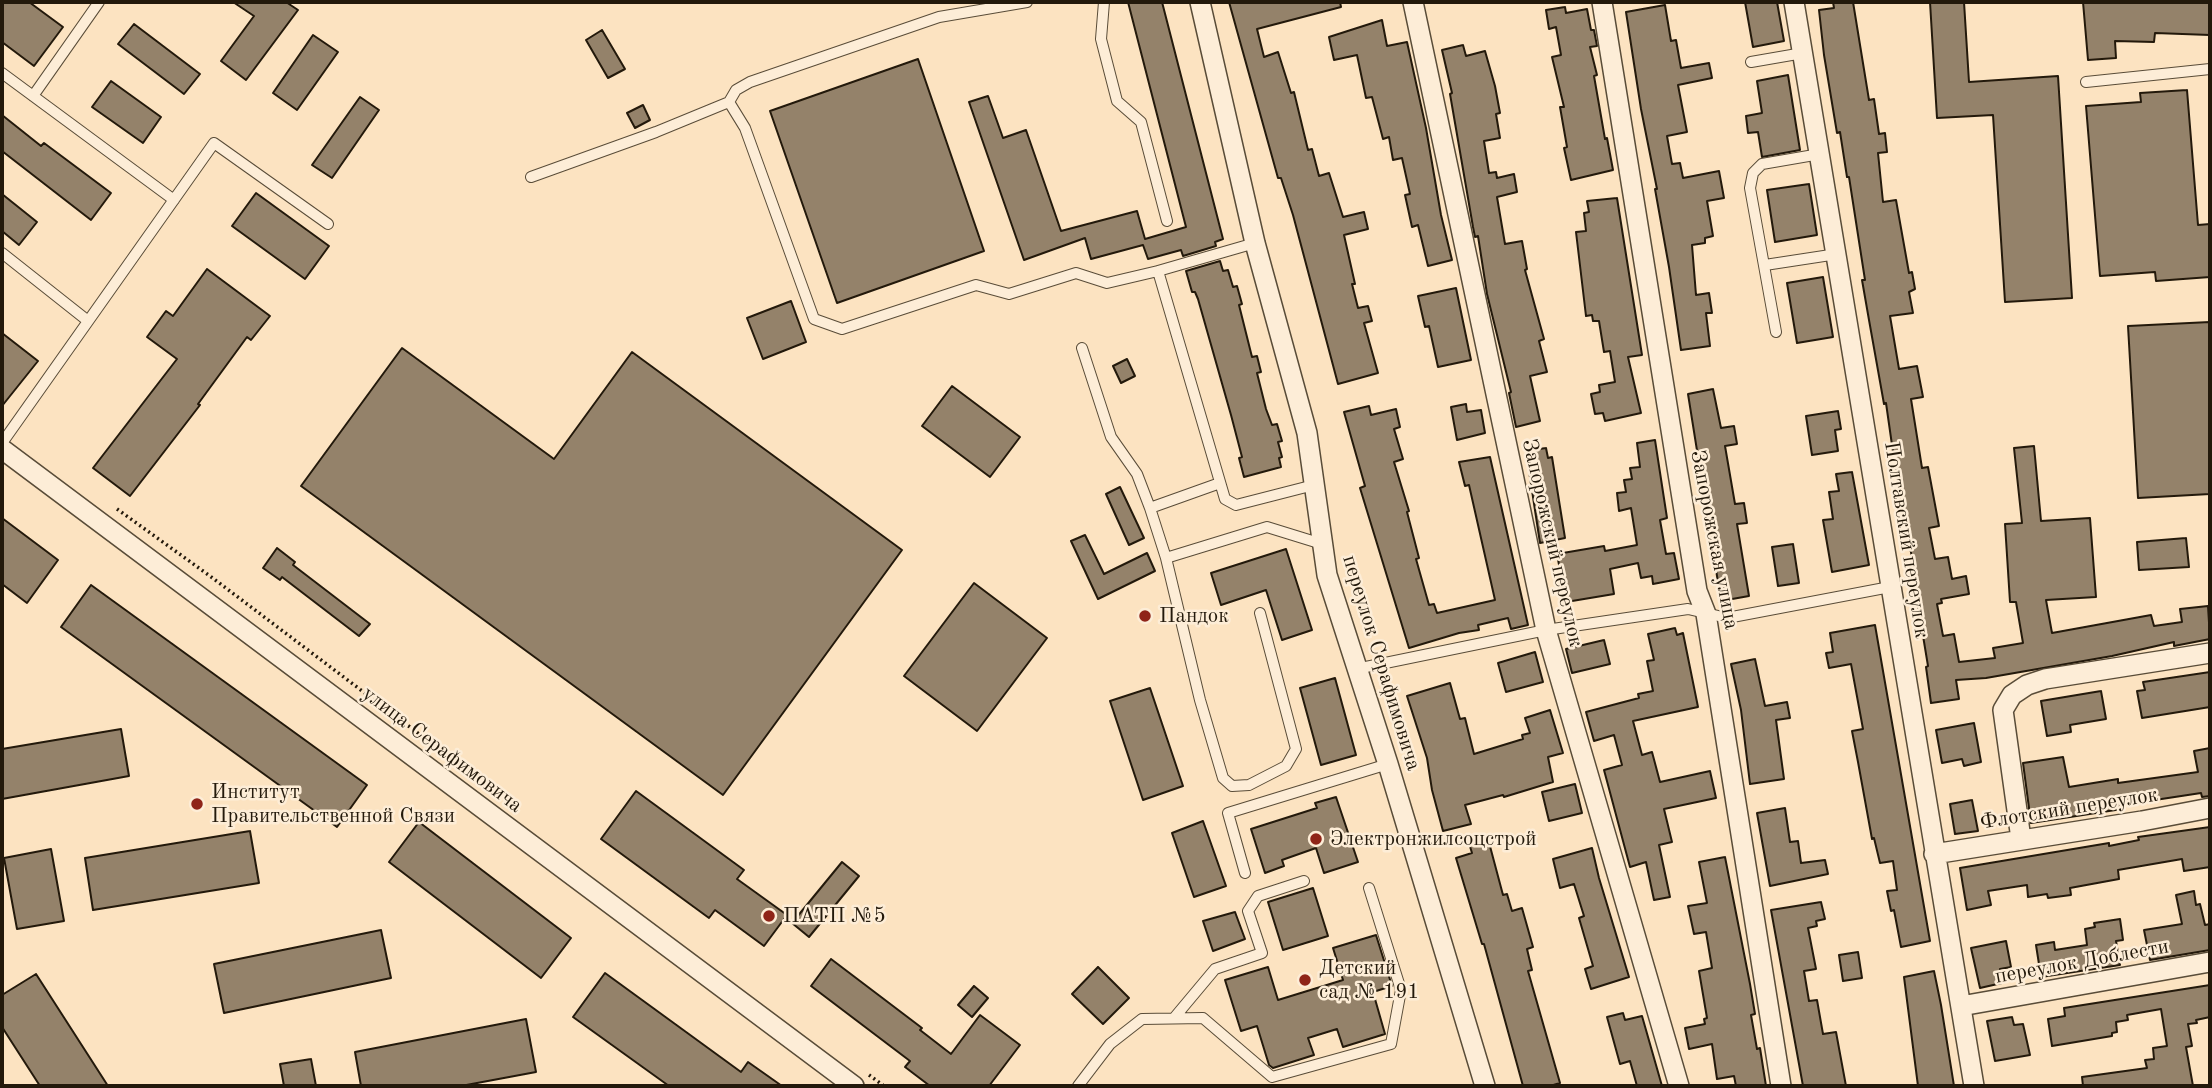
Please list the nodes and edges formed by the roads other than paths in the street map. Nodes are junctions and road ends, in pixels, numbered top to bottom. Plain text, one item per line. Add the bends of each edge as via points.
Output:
1 (99, 2) edge
2 (1027, 2) edge
3 (1104, 2) edge
4 (1200, 2) edge
5 (1413, 2) edge
6 (1602, 2) edge
7 (1794, 2) edge
8 (1804, 53) junction
9 (1751, 62) dead end
10 (2210, 69) edge
11 (2, 73) edge
12 (2086, 82) dead end
13 (33, 96) junction
14 (729, 102) junction
15 (1820, 153) junction
16 (531, 177) dead end
17 (174, 200) junction
18 (1167, 221) dead end
19 (328, 225) dead end
20 (1255, 243) junction
21 (2, 253) edge
22 (1837, 254) junction
23 (1765, 265) junction
24 (1158, 271) junction
25 (89, 321) junction
26 (1776, 332) dead end
27 (1082, 348) dead end
28 (2, 443) edge
29 (2, 450) edge
30 (1220, 483) junction
31 (1314, 485) junction
32 (1150, 508) junction
33 (1322, 544) junction
34 (1166, 558) junction
35 (1891, 586) junction
36 (1260, 613) dead end
37 (1706, 614) junction
38 (1546, 630) junction
39 (2210, 653) edge
40 (1356, 669) junction
41 (1388, 764) junction
42 (2210, 808) edge
43 (2021, 839) junction
44 (1934, 854) junction
45 (1245, 873) dead end
46 (1304, 881) dead end
47 (1369, 888) dead end
48 (2210, 962) edge
49 (1961, 1006) junction
50 (1174, 1018) junction
51 (854, 1086) edge
52 (1078, 1086) edge
53 (1485, 1086) edge
54 (1679, 1086) edge
55 (1781, 1086) edge
56 (1974, 1086) edge

1 - 13 lane
2 - 14 lane via 939,17 750,82 736,90
3 - 18 lane via 1101,38 1117,101 1141,122
4 - 20 street, переулок Серафимовича
5 - 38 street, Запорожский переулок
6 - 37 street, Запорожская улица via 1697,591
7 - 8 street, Полтавский переулок
8 - 9 lane
8 - 15 street, Полтавский переулок
10 - 12 lane
11 - 13 lane
13 - 17 lane
14 - 16 lane
14 - 24 lane via 745,128 814,318 842,329 976,285 1009,294 1076,273 1107,283
15 - 22 street, Полтавский переулок
15 - 23 lane via 1762,164 1753,173 1750,187
17 - 19 lane via 214,144
17 - 25 lane
20 - 24 lane
20 - 31 street, переулок Серафимовича via 1307,433
21 - 25 lane
22 - 23 lane
22 - 35 street, Полтавский переулок
23 - 26 lane
24 - 30 lane
25 - 28 lane
27 - 32 lane via 1111,437 1137,474
29 - 51 street, улица Серафимовича
30 - 31 lane via 1225,499 1236,505
30 - 32 lane
31 - 33 street, переулок Серафимовича
32 - 34 lane
33 - 34 lane via 1266,527
33 - 40 street, переулок Серафимовича
34 - 36 lane via 1200,700 1223,778 1232,786 1249,785 1286,766 1296,749
35 - 37 lane via 1727,618
35 - 44 street, Полтавский переулок
37 - 38 lane via 1688,609
37 - 55 street, Запорожская улица
38 - 40 lane
38 - 54 street, Запорожский переулок
39 - 43 street via 2045,679 2012,695 2003,710
40 - 41 street, переулок Серафимовича
41 - 45 lane via 1228,813
41 - 53 street, переулок Серафимовича
42 - 43 street, Флотский переулок
43 - 44 street, Флотский переулок
44 - 49 street, Полтавский переулок
46 - 50 lane via 1258,896 1248,911 1262,953 1214,969
47 - 50 lane via 1401,990 1391,1044 1272,1077 1203,1018
48 - 49 street, переулок Доблести
49 - 56 street, Полтавский переулок
50 - 52 lane via 1142,1019 1110,1044

